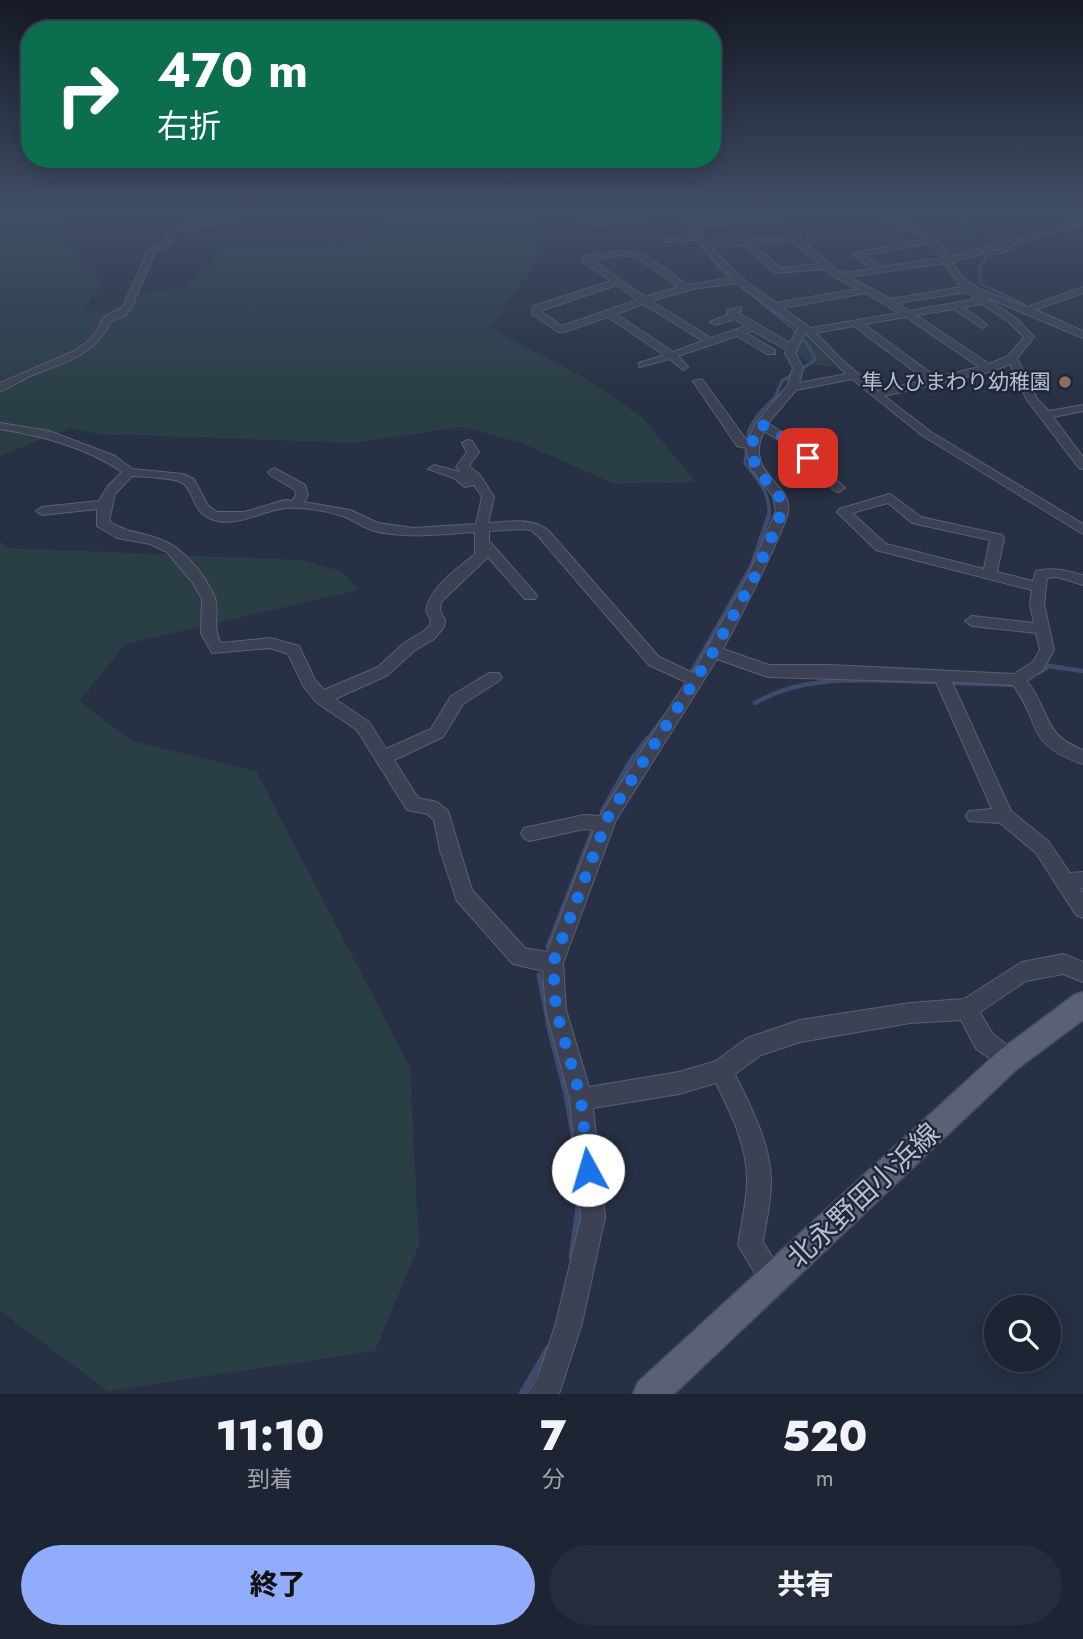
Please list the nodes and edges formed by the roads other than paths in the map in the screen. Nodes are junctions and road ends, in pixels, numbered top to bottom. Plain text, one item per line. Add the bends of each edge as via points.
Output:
1 (142, 274) edge
2 (607, 274) edge
3 (667, 274) edge
4 (733, 274) edge
5 (852, 274) edge
6 (955, 274) edge
7 (839, 276) joint
8 (738, 280) junction
9 (618, 282) junction
10 (684, 287) junction
11 (968, 289) junction
12 (1083, 290) edge
13 (865, 291) junction
14 (982, 301) junction
15 (645, 302) junction
16 (890, 302) junction
17 (776, 306) junction
18 (956, 306) junction
19 (1027, 310) junction
20 (610, 314) junction
21 (905, 314) junction
22 (715, 322) dead end
23 (855, 322) junction
24 (982, 325) dead end
25 (754, 327) junction
26 (806, 330) junction
27 (737, 332) junction
28 (1083, 335) edge
29 (713, 340) junction
30 (735, 348) dead end
31 (791, 348) junction
32 (771, 352) dead end
33 (671, 355) junction
34 (1012, 359) junction
35 (643, 365) dead end
36 (683, 367) dead end
37 (989, 369) junction
38 (854, 376) junction
39 (698, 381) dead end
40 (936, 382) junction
41 (792, 387) junction
42 (0, 388) edge
43 (876, 395) junction
44 (1083, 408) edge
45 (1046, 415) junction
46 (761, 424) junction
47 (0, 426) edge
48 (468, 443) dead end
49 (751, 445) junction
50 (1083, 465) edge
51 (434, 469) dead end
52 (129, 472) junction
53 (274, 472) dead end
54 (480, 486) junction
55 (839, 488) dead end
56 (103, 505) junction
57 (296, 505) junction
58 (42, 511) dead end
59 (1083, 530) edge
60 (482, 536) junction
61 (990, 573) junction
62 (1083, 580) edge
63 (1039, 587) junction
64 (530, 596) dead end
65 (972, 621) dead end
66 (1044, 628) junction
67 (713, 652) junction
68 (494, 677) dead end
69 (942, 678) junction
70 (695, 681) junction
71 (1021, 685) junction
72 (322, 698) junction
73 (1083, 757) edge
74 (382, 758) junction
75 (975, 816) dead end
76 (1004, 816) junction
77 (605, 824) junction
78 (530, 833) dead end
79 (1074, 881) edge
80 (1083, 909) edge
81 (553, 963) junction
82 (1083, 972) edge
83 (1083, 1004) edge
84 (967, 1009) junction
85 (1008, 1060) junction
86 (722, 1070) junction
87 (581, 1099) junction
88 (773, 1279) junction
89 (541, 1394) edge
90 (650, 1394) edge

1 - 42 street via 127,308 107,319 96,339 76,354
2 - 9 street
3 - 10 street
4 - 8 street
5 - 7 street
6 - 11 street
7 - 13 street
8 - 10 street
8 - 17 street
9 - 15 street
9 - 20 street via 535,312 561,330
10 - 15 street
11 - 14 street
11 - 16 street
11 - 19 street
12 - 19 street
13 - 16 street
13 - 17 street
14 - 18 street
14 - 34 street via 1029,337
15 - 20 street
15 - 29 street
16 - 21 street
17 - 26 street
18 - 21 street
18 - 24 street
19 - 28 street
20 - 33 street
21 - 23 street
21 - 37 street
22 - 25 street via 737,312
23 - 26 street
23 - 40 street
25 - 27 street
25 - 31 street
26 - 31 street
26 - 38 street
27 - 29 street
27 - 32 street
29 - 30 street
29 - 33 street
31 - 41 street via 798,368
33 - 35 street
33 - 36 street
34 - 37 street
34 - 45 street via 1032,400
37 - 40 street
38 - 41 street
38 - 43 street
39 - 49 street via 741,444
40 - 43 street
41 - 46 street
43 - 59 street via 927,434
44 - 45 street
45 - 50 street
46 - 49 street
46 - 55 street via 792,444
47 - 52 street via 45,433 111,459
48 - 54 street via 473,452 462,467
49 - 67 street via 757,469 779,496 782,511 755,576
51 - 54 street
52 - 56 street
52 - 57 street via 190,482 203,508 226,518
53 - 57 street via 301,488
54 - 60 street via 488,497
56 - 58 street
56 - 72 street via 102,523 122,535 172,549 187,566 209,599 208,633 217,649 270,643 294,650 309,684
57 - 60 street via 346,513 375,527
60 - 64 street
60 - 70 street via 522,525 535,527 654,661
60 - 72 street via 482,555 434,602 437,627 383,671
61 - 61 street via 881,547 843,512 890,498 917,520 997,538
61 - 63 street
62 - 63 street via 1041,574
63 - 66 street via 1037,604
65 - 66 street
66 - 71 street via 1047,650
67 - 69 street via 768,671
67 - 70 street
68 - 74 street via 457,700 437,733
69 - 71 street
69 - 76 street
70 - 77 street
71 - 73 street via 1050,743
72 - 74 street via 363,726
74 - 81 street via 413,805 431,807 442,816 464,895 520,957
75 - 76 street
76 - 79 street
77 - 78 street via 584,822
77 - 81 street
79 - 80 street
81 - 87 street via 556,1010
82 - 84 street via 1063,964 1021,972
83 - 85 main road, 北永野田小浜線
84 - 85 street via 984,1041
84 - 86 street via 800,1031 755,1046
85 - 88 main road, 北永野田小浜線
86 - 87 street via 679,1083
86 - 88 street via 757,1158 759,1181 750,1245
87 - 89 street via 593,1217 569,1323 549,1385
88 - 90 main road, 北永野田小浜線

